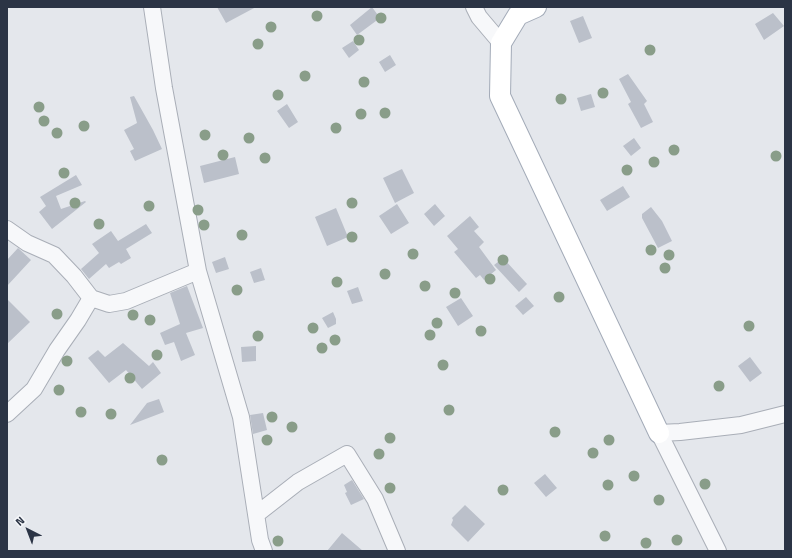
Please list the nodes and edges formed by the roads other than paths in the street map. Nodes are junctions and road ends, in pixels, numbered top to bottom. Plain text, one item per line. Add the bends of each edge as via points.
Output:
1 (152, 7) edge
2 (474, 7) edge
3 (536, 7) edge
4 (501, 42) junction
5 (7, 229) edge
6 (198, 271) junction
7 (91, 298) junction
8 (7, 414) edge
9 (785, 414) edge
10 (659, 433) junction
11 (257, 514) junction
12 (264, 551) edge
13 (397, 551) edge
14 (718, 551) edge

1 - 6 street via 164,88
2 - 4 street via 479,17
3 - 4 main road via 518,15
4 - 10 main road via 500,96
5 - 7 street via 27,243 54,255
6 - 7 street via 126,301 109,304
6 - 11 street via 241,417
7 - 8 street via 34,389
9 - 10 street via 741,425
10 - 14 street
11 - 12 street
11 - 13 street via 298,482 347,454 375,499

